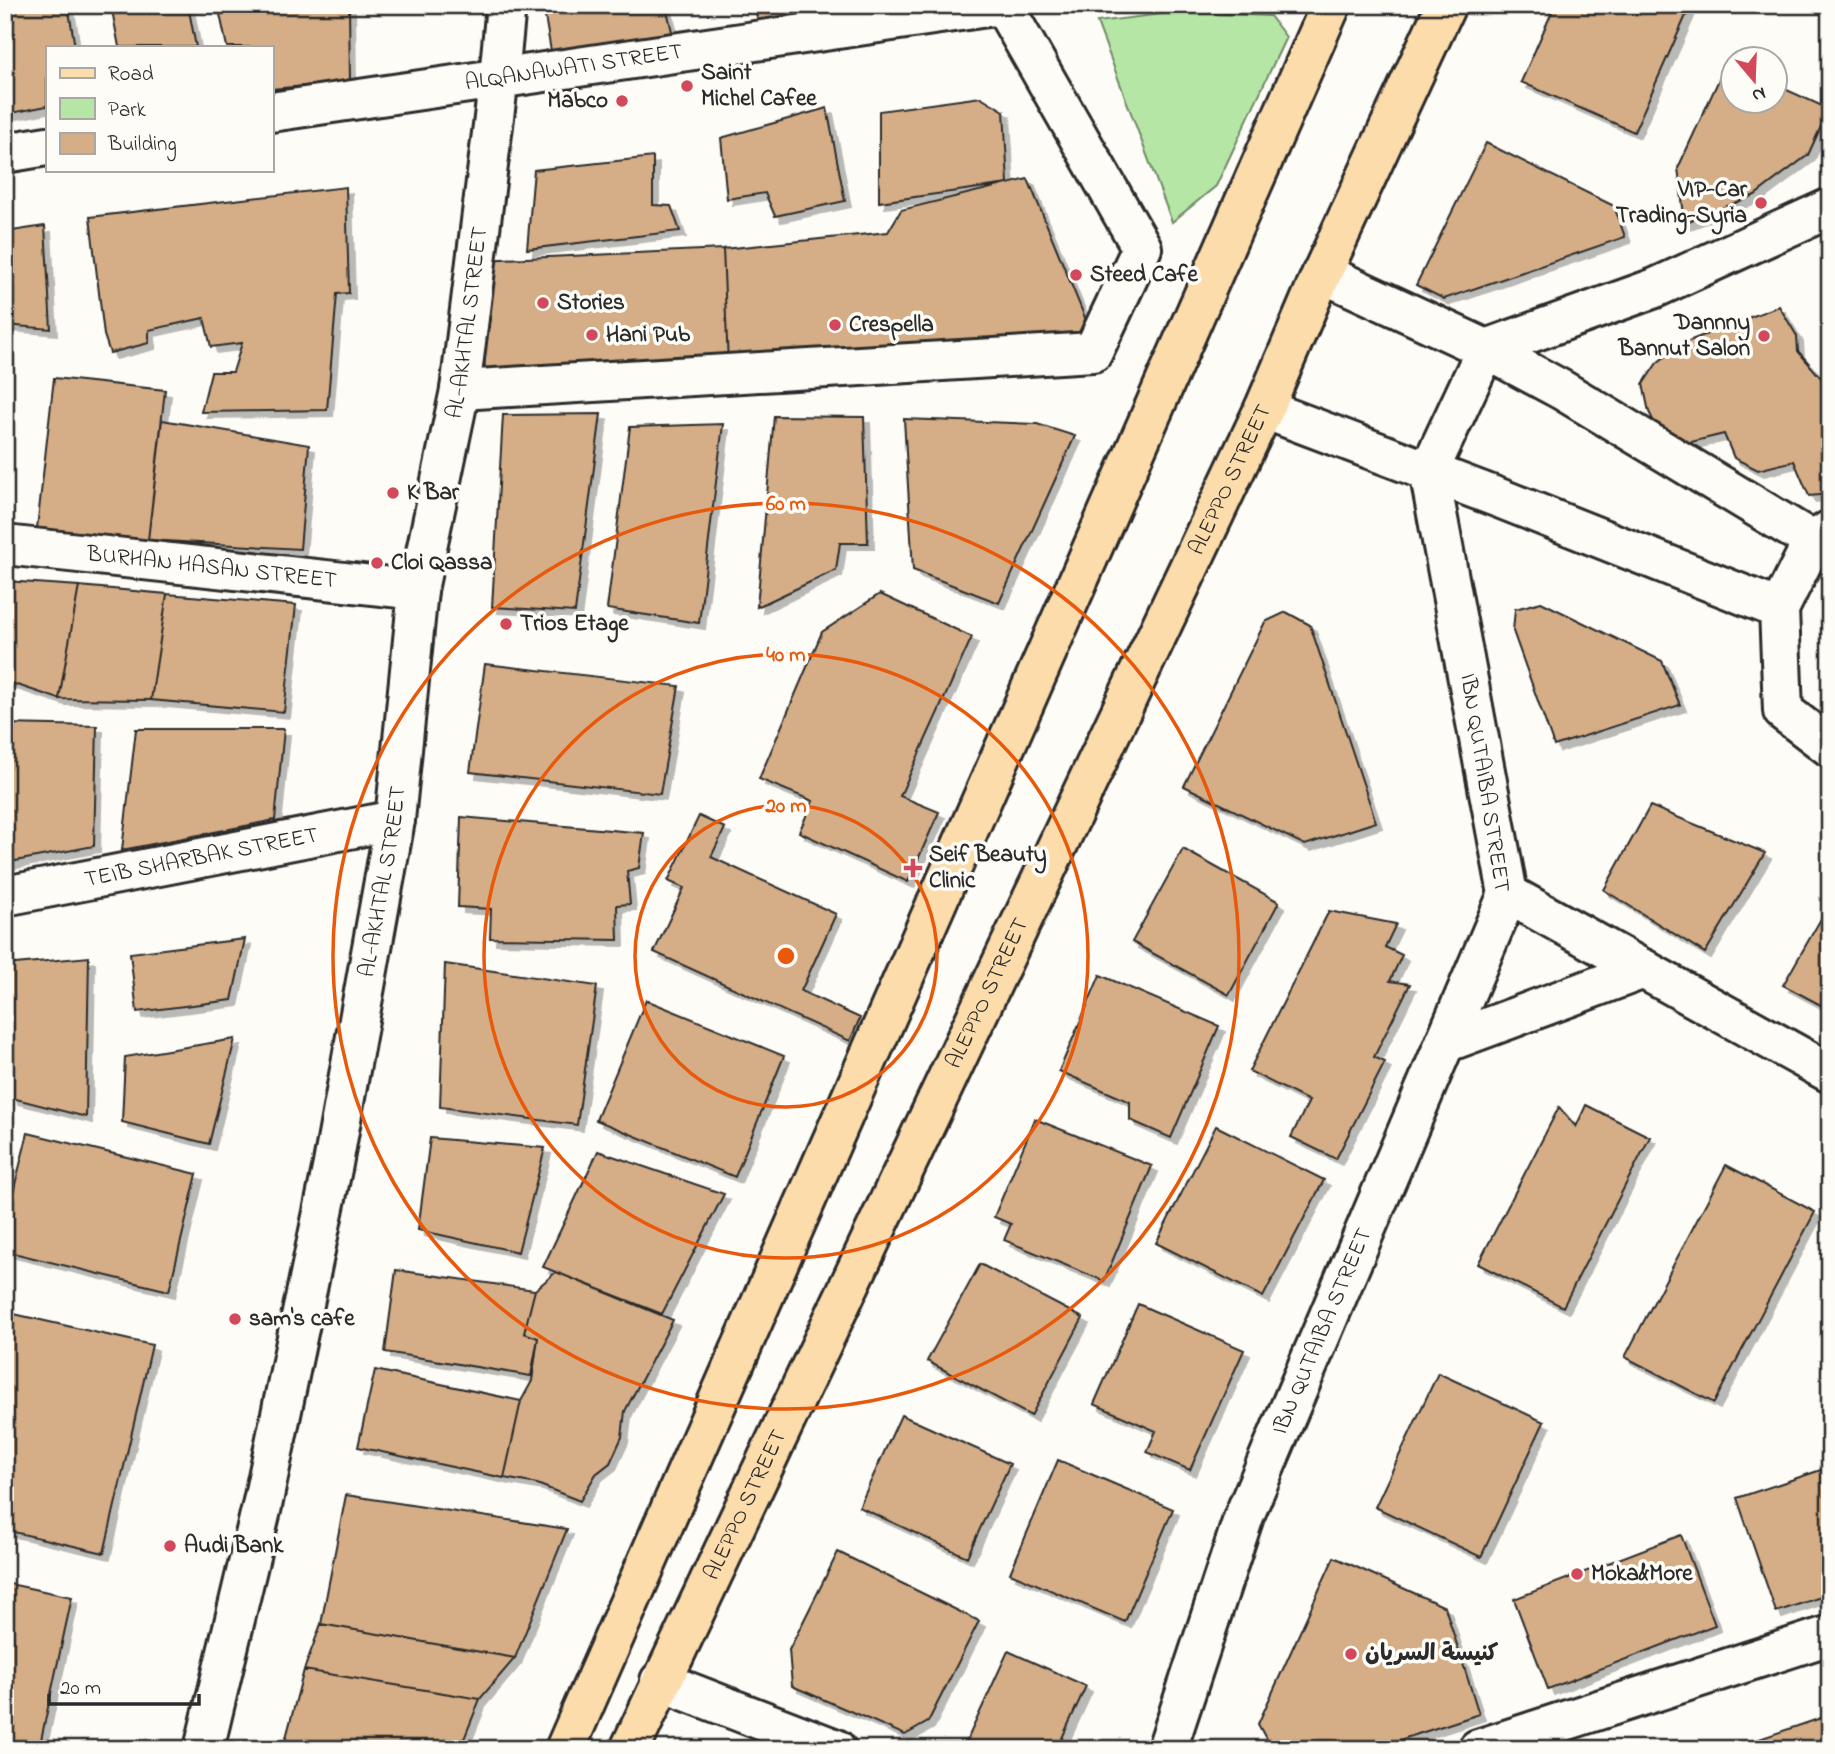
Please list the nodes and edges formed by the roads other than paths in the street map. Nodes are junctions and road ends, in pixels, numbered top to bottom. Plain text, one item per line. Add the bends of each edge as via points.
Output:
1 (506, 5) edge
2 (1002, 5) edge
3 (1331, 5) edge
4 (1446, 5) edge
5 (499, 78) junction
6 (273, 112) edge
7 (46, 146) edge
8 (5, 153) edge
9 (1821, 217) edge
10 (1322, 273) junction
11 (1486, 349) junction
12 (460, 390) junction
13 (1264, 408) junction
14 (1429, 471) junction
15 (1821, 536) edge
16 (5, 545) edge
17 (418, 590) junction
18 (1779, 609) junction
19 (1830, 747) edge
20 (395, 820) junction
21 (1508, 894) junction
22 (5, 896) edge
23 (1644, 970) junction
24 (1445, 1043) junction
25 (1830, 1073) edge
26 (1830, 1635) edge
27 (660, 1681) junction
28 (204, 1749) edge
29 (565, 1749) edge
30 (630, 1749) edge
31 (836, 1749) edge
32 (1167, 1749) edge
33 (1478, 1749) edge

1 - 5 street, AL-AKHTAL STREET
2 - 5 street, ALQANAWATI STREET
2 - 12 street via 1142,248 1093,352
3 - 29 main road
4 - 10 main road, ALEPPO STREET
5 - 6 street, ALQANAWATI STREET
5 - 12 street, AL-AKHTAL STREET
7 - 8 street
9 - 11 street via 1655,288
10 - 11 street
10 - 13 main road, ALEPPO STREET
11 - 14 street
11 - 15 street
12 - 17 street, AL-AKHTAL STREET
13 - 14 street
13 - 27 main road, ALEPPO STREET
14 - 18 street
14 - 21 street, IBN QUTAIBA STREET
15 - 18 street
16 - 17 street, BURHAN HASAN STREET
17 - 20 street, AL-AKHTAL STREET
18 - 19 street via 1783,711
20 - 22 street, TEIB SHARBAK STREET
20 - 28 street, AL-AKHTAL STREET via 333,1164 262,1506
21 - 23 street
21 - 24 street, IBN QUTAIBA STREET
23 - 24 street
23 - 25 street
24 - 32 street, IBN QUTAIBA STREET via 1244,1516
26 - 33 street
27 - 30 main road, ALEPPO STREET
27 - 31 street

